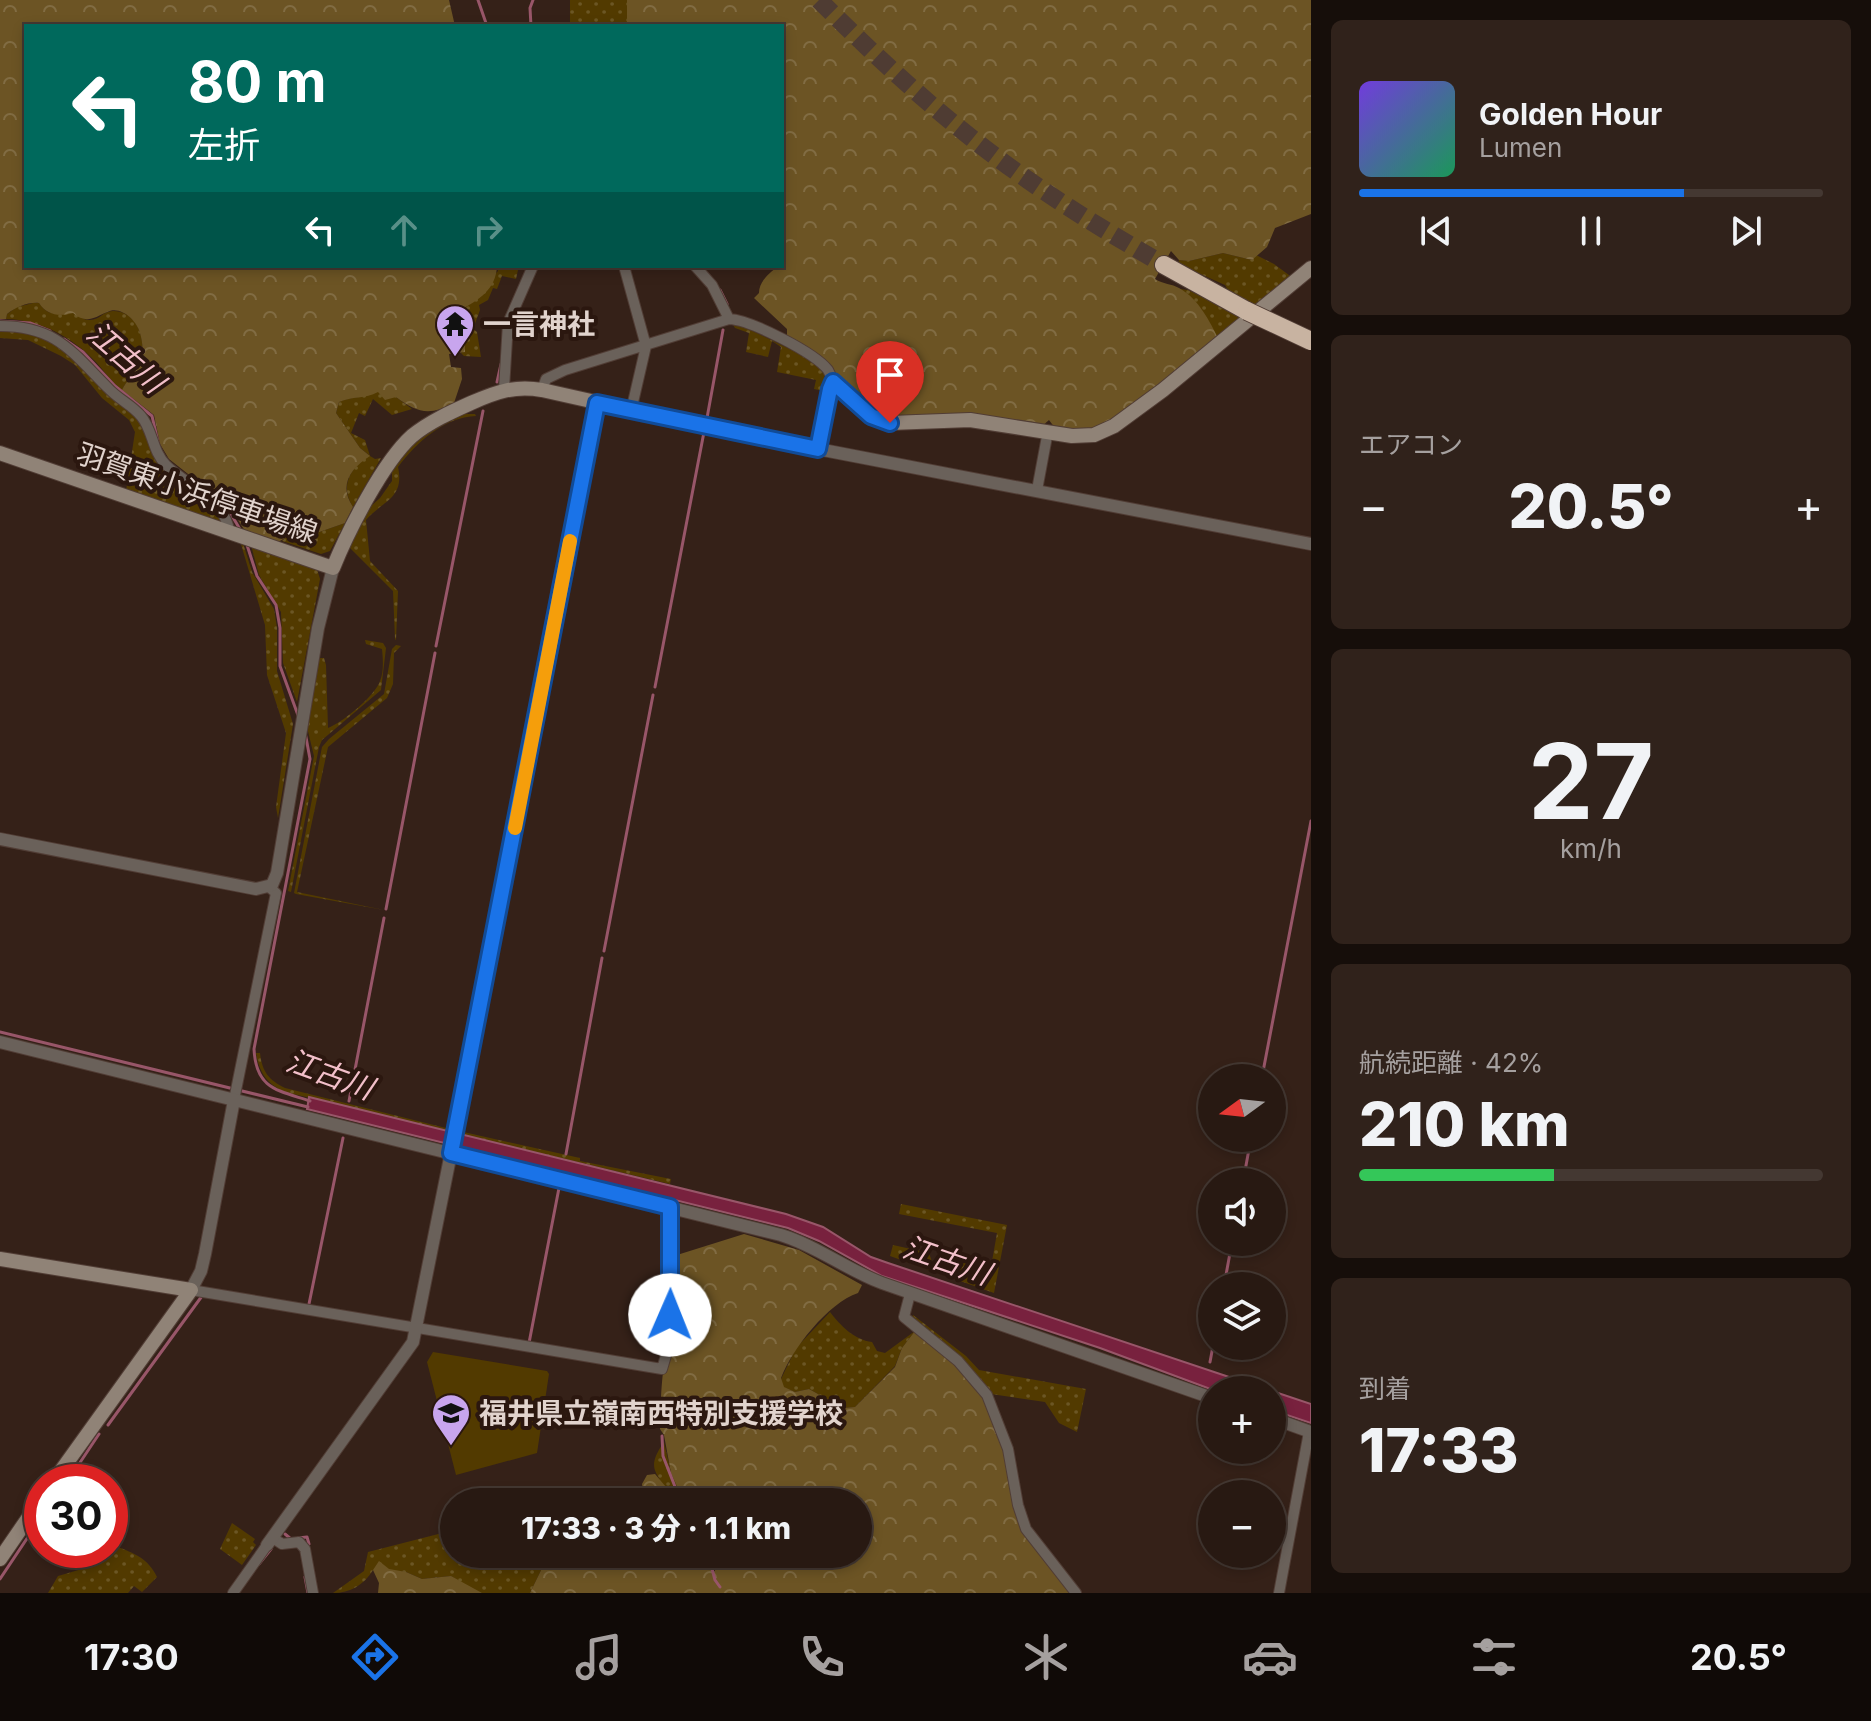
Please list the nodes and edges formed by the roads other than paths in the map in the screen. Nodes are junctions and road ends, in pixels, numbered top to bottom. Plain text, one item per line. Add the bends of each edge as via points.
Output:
1 (1164, 265) tunnel mouth
2 (532, 268) edge
3 (625, 268) edge
4 (697, 268) edge
5 (1311, 268) edge
6 (729, 319) junction
7 (0, 326) edge
8 (1311, 341) edge
9 (646, 346) junction
10 (833, 382) junction
11 (504, 389) junction
12 (542, 390) junction
13 (597, 403) junction
14 (631, 411) junction
15 (1048, 431) junction
16 (818, 449) junction
17 (0, 453) edge
18 (1037, 490) junction
19 (240, 534) junction
20 (1311, 544) edge
21 (333, 568) junction
22 (0, 839) edge
23 (269, 887) junction
24 (0, 1042) edge
25 (237, 1094) junction
26 (452, 1150) junction
27 (670, 1207) junction
28 (0, 1259) edge
29 (191, 1290) junction
30 (910, 1294) junction
31 (417, 1330) junction
32 (1198, 1393) edge
33 (1286, 1423) edge
34 (1310, 1432) edge
35 (66, 1464) edge
36 (24, 1524) edge
37 (270, 1542) junction
38 (0, 1559) edge
39 (233, 1593) edge
40 (313, 1593) edge
41 (1076, 1593) edge
42 (1279, 1593) edge

1 - 8 highway, bridge
2 - 11 street via 508,323
3 - 9 street
4 - 6 street
5 - 15 main road via 1114,426 1084,436
6 - 9 street
6 - 10 street via 815,359
7 - 19 street via 30,328 65,345 142,417 163,462
9 - 12 street via 565,370 546,379
9 - 14 street
10 - 15 main road via 871,416 890,423 970,420
10 - 16 main road
11 - 12 main road, 羽賀東小浜停車場線
11 - 21 main road, 羽賀東小浜停車場線 via 437,419 404,444
12 - 13 main road, 羽賀東小浜停車場線
13 - 14 main road, 羽賀東小浜停車場線
13 - 26 street
14 - 16 main road, 羽賀東小浜停車場線
15 - 18 street
16 - 18 street
17 - 19 main road, 羽賀東小浜停車場線
18 - 20 street
19 - 21 main road, 羽賀東小浜停車場線
21 - 23 street via 277,873
22 - 23 street via 256,889
23 - 25 street via 276,893
24 - 25 street
25 - 26 street
25 - 29 street via 205,1254
26 - 27 street
26 - 31 street
27 - 30 street via 803,1242 857,1273
27 - 31 street via 669,1345 662,1369
28 - 29 main road
29 - 31 street
29 - 35 main road
30 - 32 street
30 - 41 street via 904,1317 958,1361 991,1402 1026,1529
31 - 37 street
33 - 34 street
34 - 42 street
36 - 38 main road
37 - 39 street
37 - 40 street via 299,1542 305,1549

